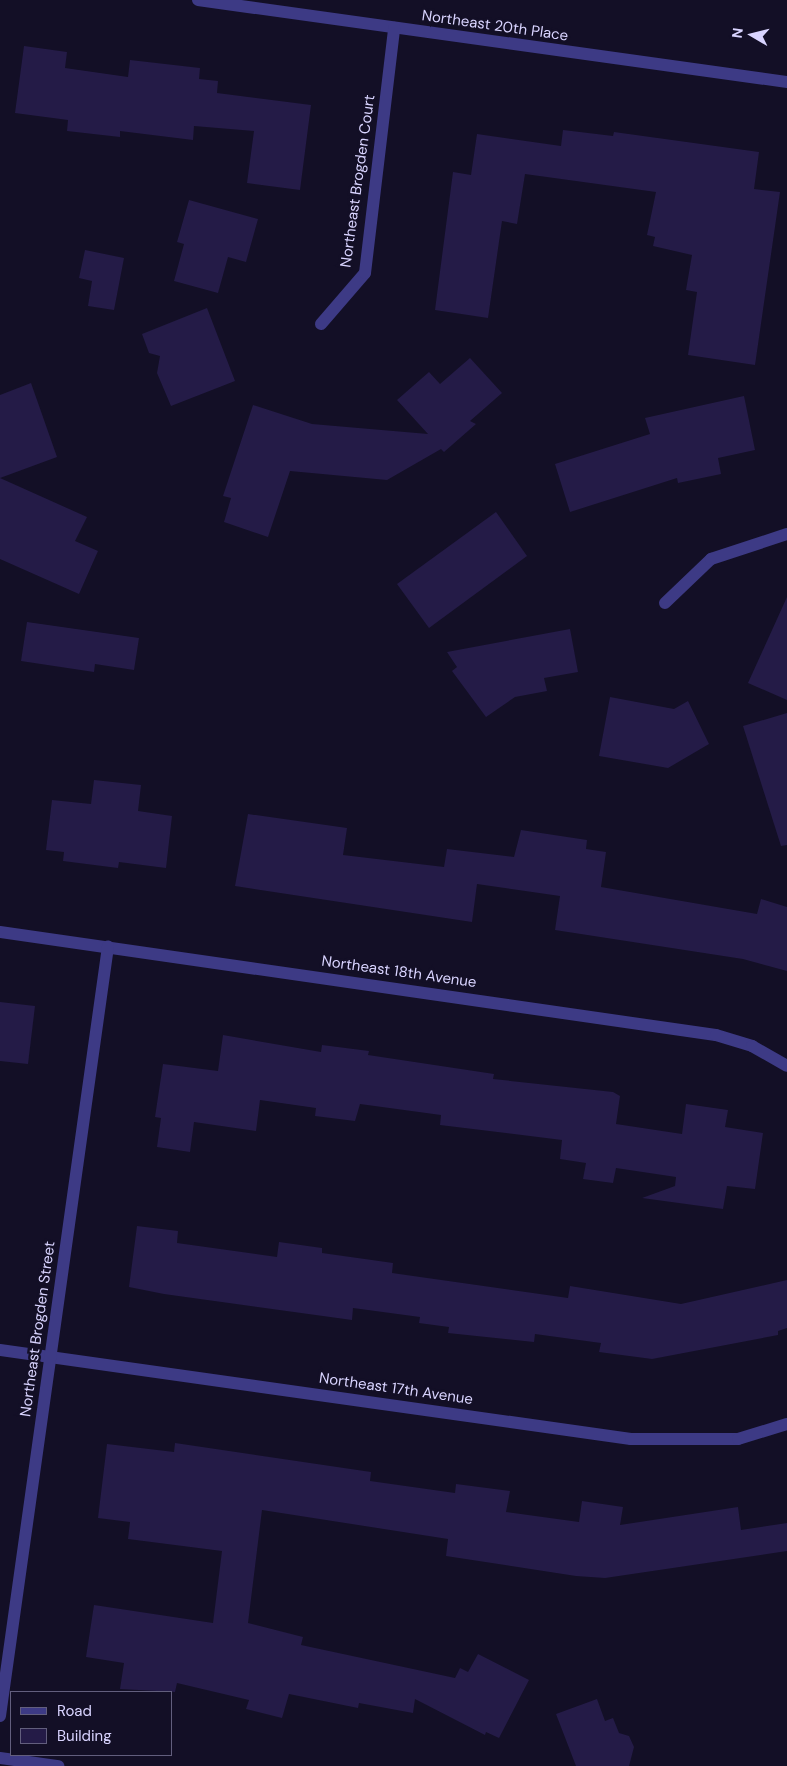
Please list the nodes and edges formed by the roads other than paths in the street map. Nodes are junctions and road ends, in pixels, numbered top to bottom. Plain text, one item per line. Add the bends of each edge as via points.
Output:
1 (198, 0) edge
2 (394, 28) junction
3 (787, 82) edge
4 (321, 324) dead end
5 (787, 534) edge
6 (665, 603) dead end
7 (0, 932) edge
8 (108, 947) junction
9 (787, 1066) edge
10 (0, 1350) edge
11 (50, 1357) junction
12 (787, 1424) edge
13 (0, 1716) edge
14 (0, 1758) edge
15 (58, 1766) edge

1 - 2 street, Northeast 20th Place
2 - 3 street, Northeast 20th Place
2 - 4 street, Northeast Brogden Court via 365,273
5 - 6 street via 711,559
7 - 8 street, Northeast 18th Avenue
8 - 9 street, Northeast 18th Avenue via 716,1035 752,1046
8 - 11 street, Northeast Brogden Street
10 - 11 street, Northeast 17th Avenue
11 - 12 street, Northeast 17th Avenue via 631,1439 738,1439
11 - 13 street, Northeast Brogden Street
14 - 15 street

